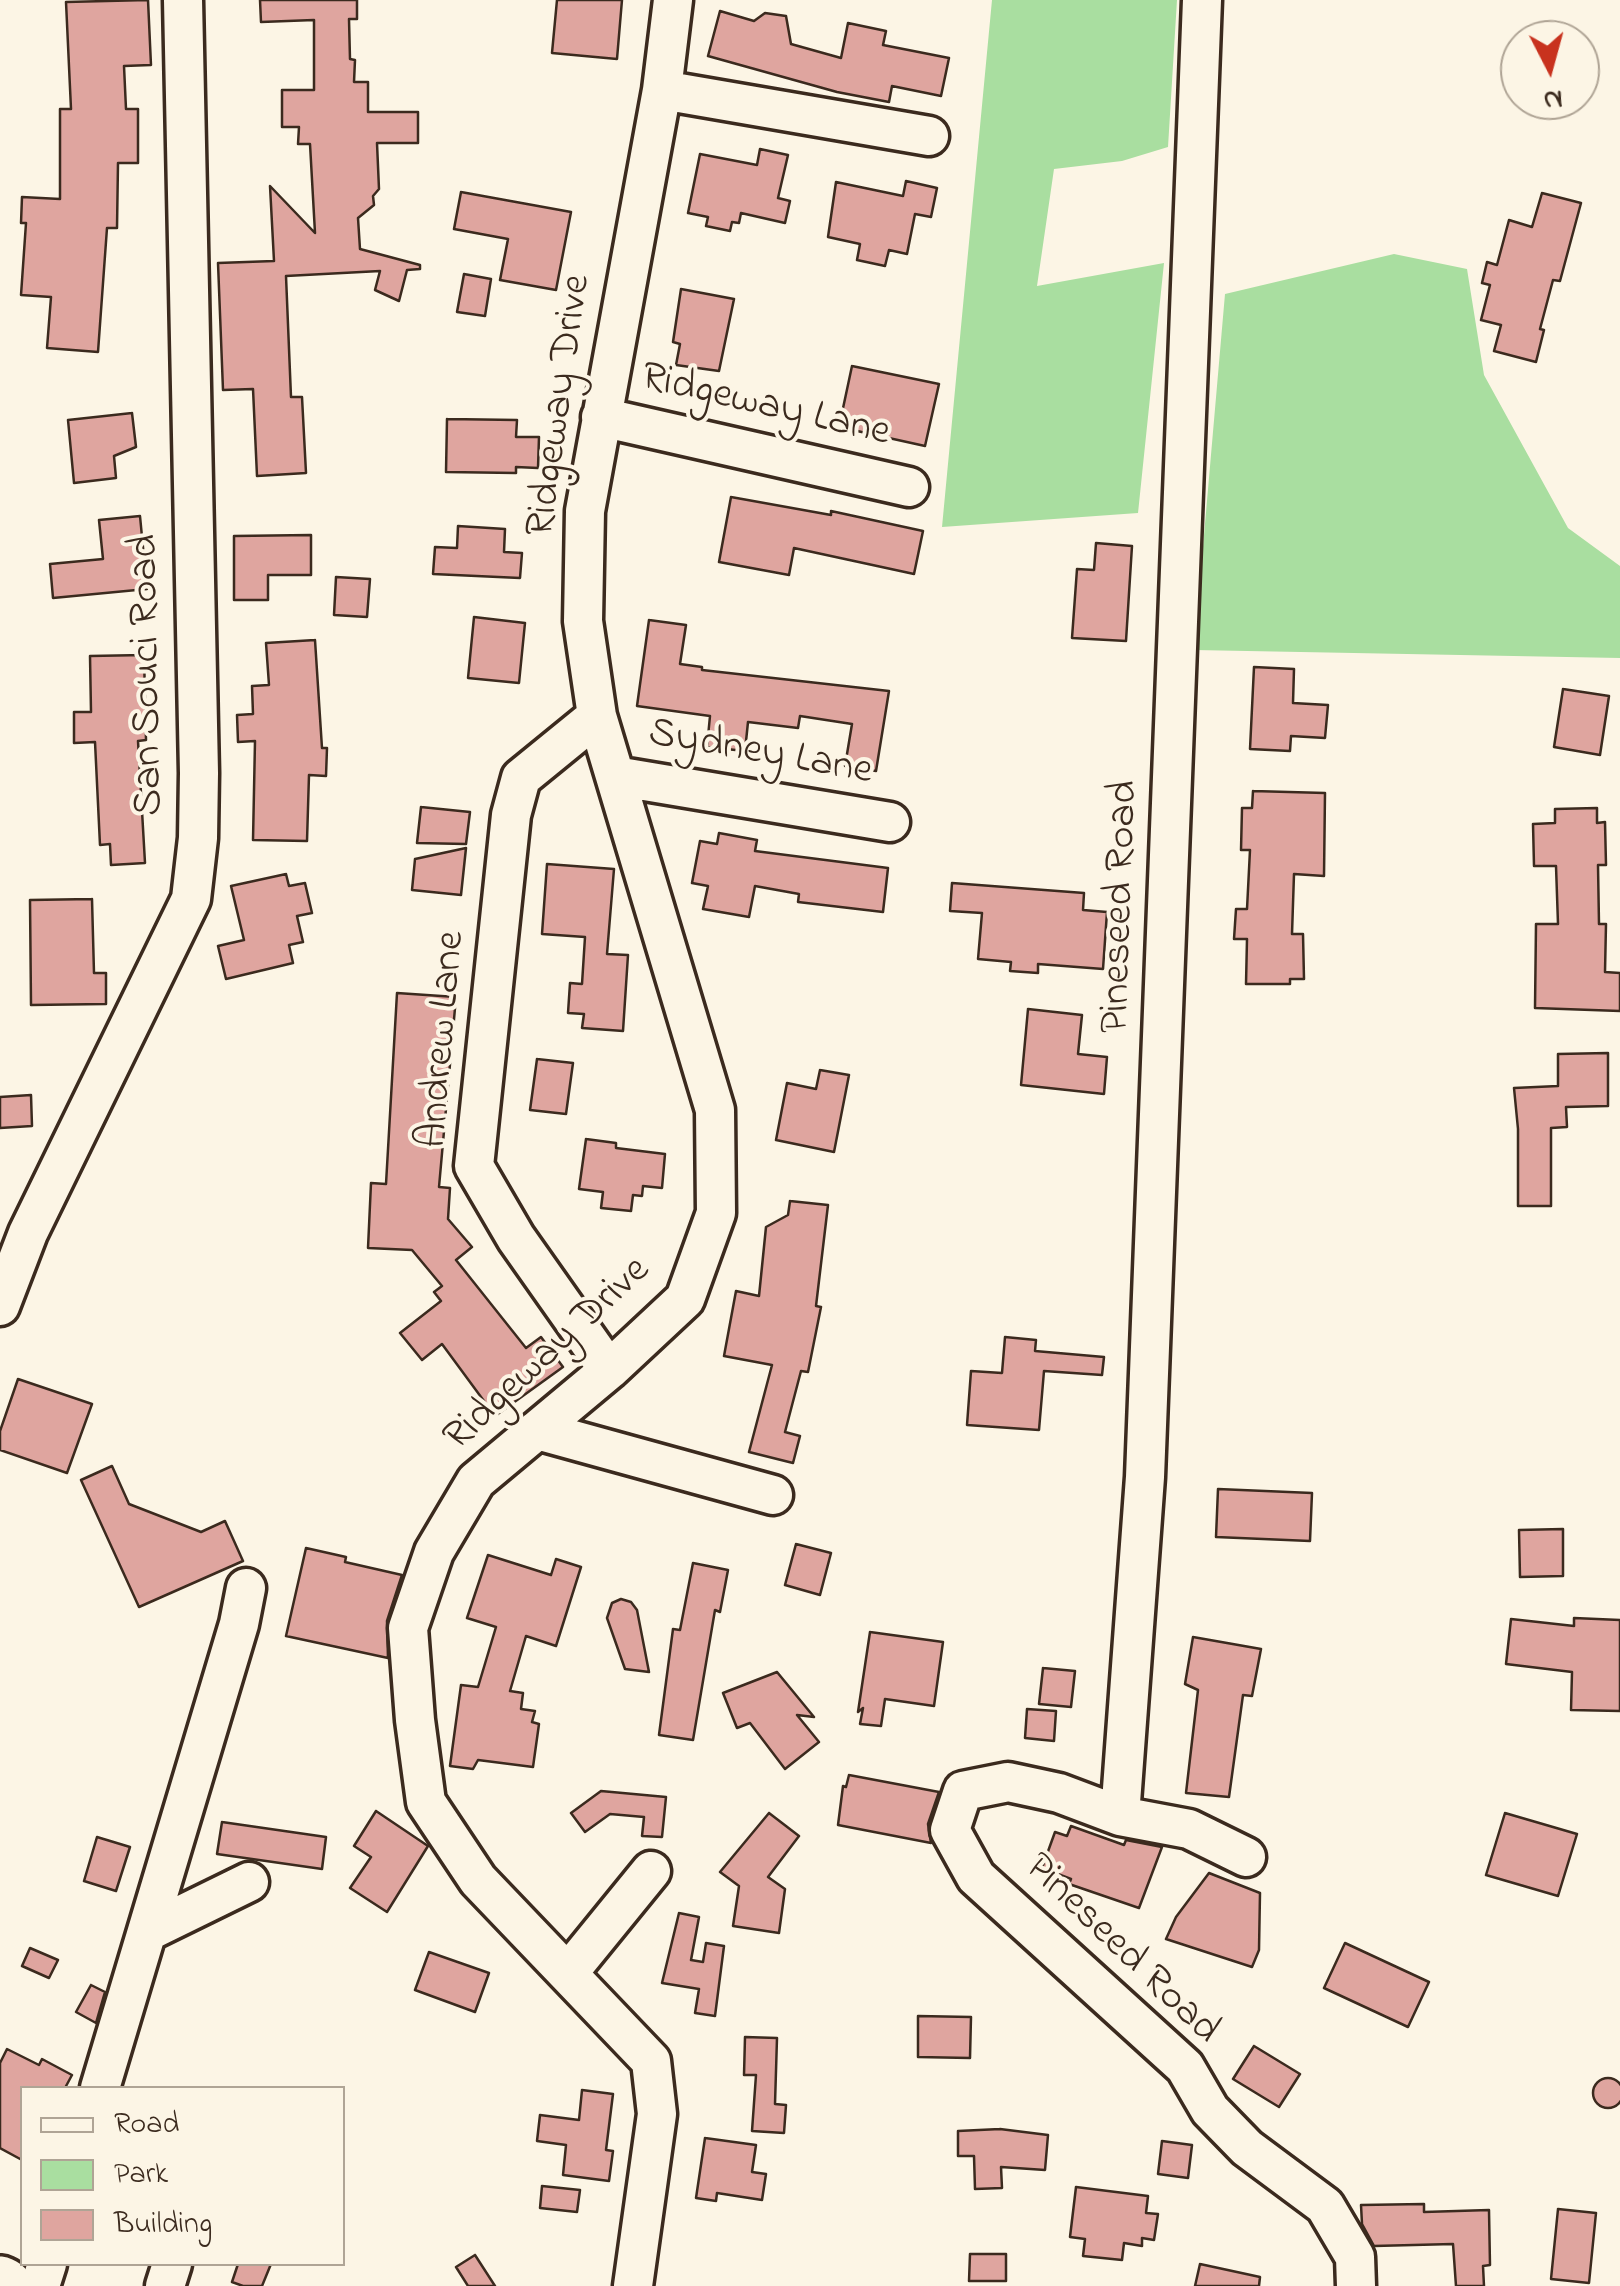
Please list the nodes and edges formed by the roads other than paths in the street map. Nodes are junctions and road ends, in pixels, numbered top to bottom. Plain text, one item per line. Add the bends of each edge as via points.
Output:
1 (182, 0) edge
2 (673, 0) edge
3 (1202, 0) edge
4 (662, 90) junction
5 (928, 136) dead end
6 (601, 417) junction
7 (908, 487) dead end
8 (597, 716) junction
9 (615, 776) junction
10 (890, 822) dead end
11 (14, 1228) edge
12 (0, 1306) edge
13 (609, 1370) junction
14 (537, 1430) junction
15 (773, 1495) dead end
16 (246, 1588) dead end
17 (1120, 1816) junction
18 (1246, 1857) dead end
19 (651, 1870) dead end
20 (249, 1882) dead end
21 (147, 1932) junction
22 (568, 1974) junction
23 (101, 2086) edge
24 (633, 2286) edge
25 (1356, 2286) edge

1 - 11 street, San Souci Road via 199,774 191,899
2 - 4 street, Ridgeway Drive
3 - 17 street, Pineseed Road via 1145,1477
4 - 5 street
4 - 6 street, Ridgeway Drive
6 - 7 street, Ridgeway Lane
6 - 8 street, Ridgeway Drive via 586,510 583,621
8 - 9 street, Ridgeway Drive
8 - 13 street, Andrew Lane via 521,778 511,816 474,1166
9 - 10 street, Sydney Lane
9 - 13 street, Ridgeway Drive via 715,1110 716,1212 685,1299
11 - 12 street, San Souci Road
13 - 14 street, Ridgeway Drive
14 - 15 street
14 - 22 street, Ridgeway Drive via 476,1480 434,1552 408,1628 426,1802 478,1880
16 - 21 street
17 - 18 street, Pineseed Road via 1189,1830
17 - 25 street, Pineseed Road via 1008,1782 963,1791 950,1830 976,1877 1184,2067 1210,2110 1247,2148 1325,2206 1355,2257
19 - 22 street
20 - 21 street
21 - 23 street
22 - 24 street, Ridgeway Drive via 651,2062 657,2114

